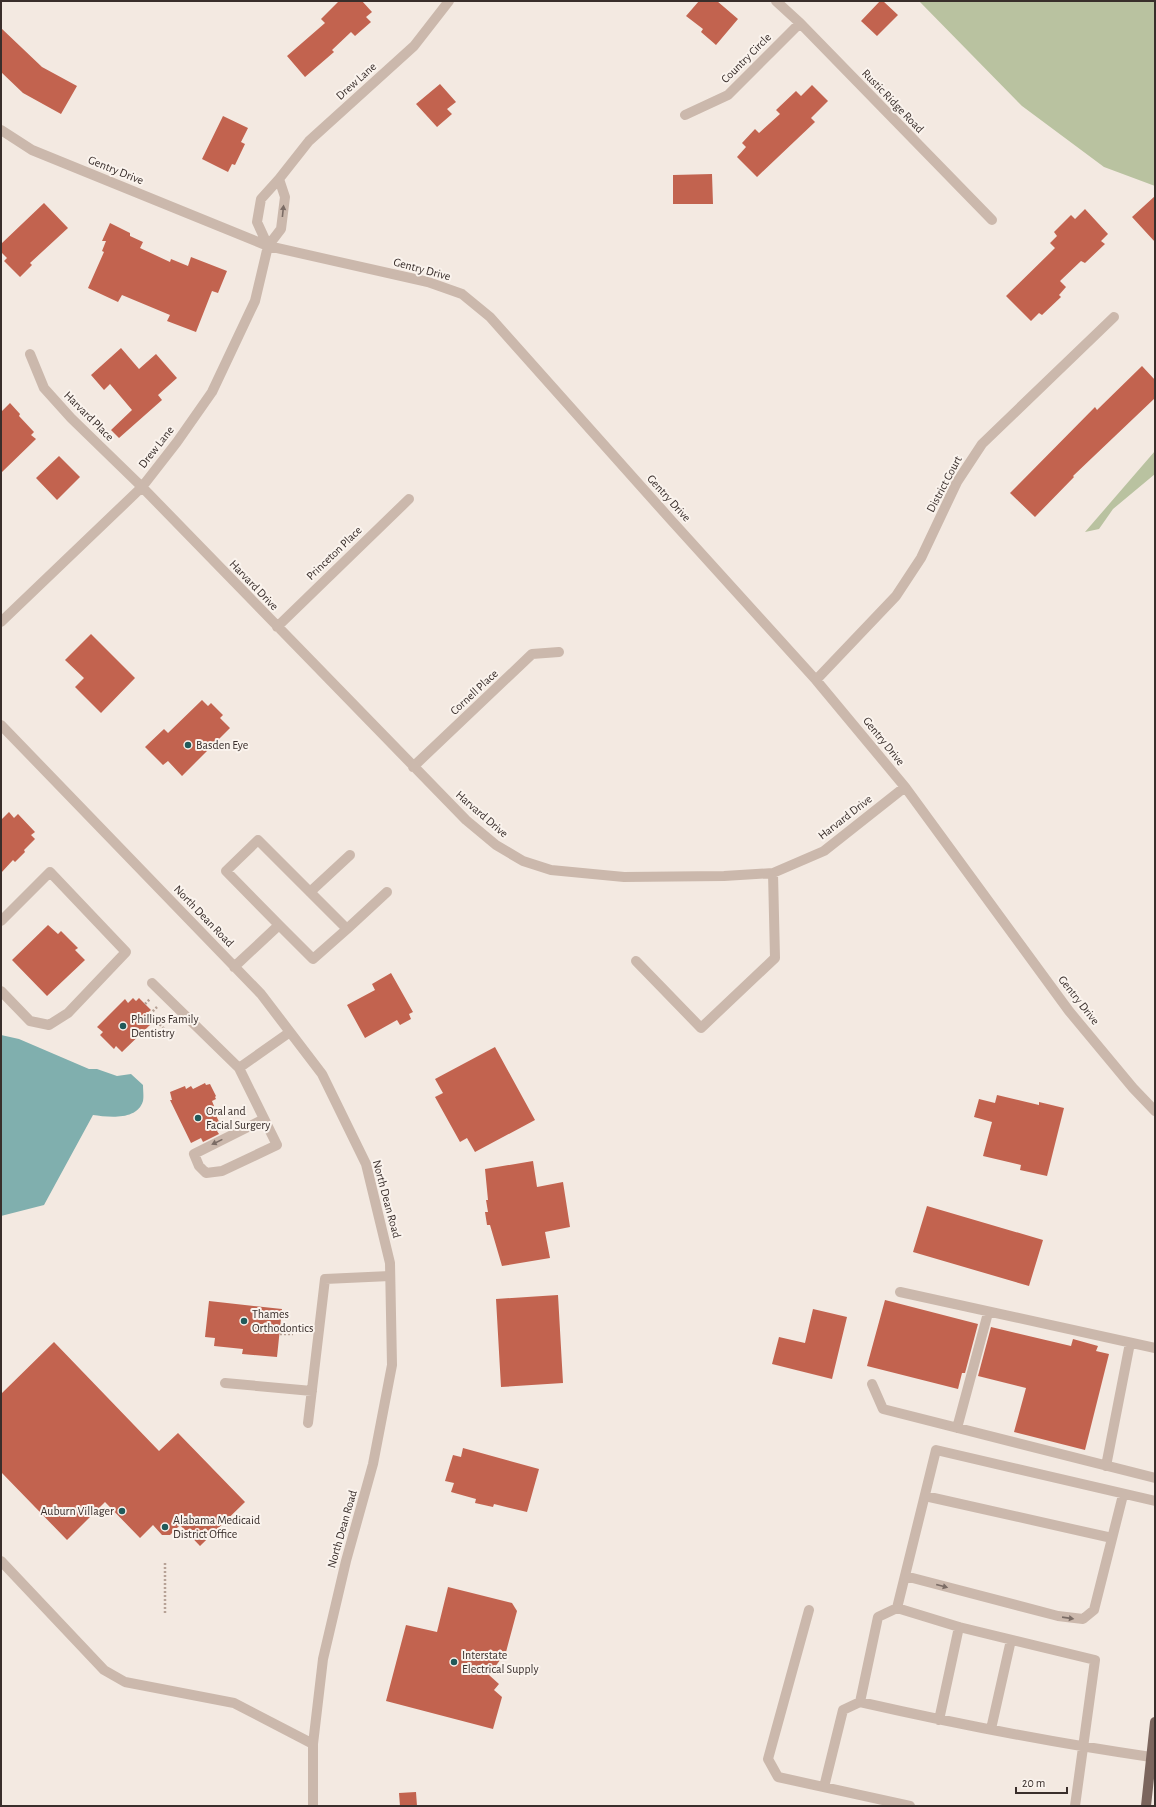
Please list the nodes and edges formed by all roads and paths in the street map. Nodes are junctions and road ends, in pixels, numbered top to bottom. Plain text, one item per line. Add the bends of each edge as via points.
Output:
1 (450, 1) edge
2 (776, 1) edge
3 (800, 24) junction
4 (685, 115) dead end
5 (1, 130) edge
6 (279, 179) junction
7 (992, 220) dead end
8 (268, 246) junction
9 (1114, 317) dead end
10 (30, 354) dead end
11 (142, 486) junction
12 (409, 498) dead end
13 (1, 622) edge
14 (277, 627) junction
15 (559, 652) dead end
16 (816, 680) junction
17 (1, 725) edge
18 (413, 767) junction
19 (904, 787) junction
20 (350, 855) dead end
21 (773, 873) junction
22 (310, 892) junction
23 (387, 892) dead end
24 (1, 921) edge
25 (278, 925) junction
26 (347, 929) junction
27 (636, 961) dead end
28 (234, 967) junction
29 (152, 983) dead end
30 (1, 991) edge
31 (146, 992) dead end
32 (151, 998) junction
33 (145, 1004) dead end
34 (290, 1032) junction
35 (171, 1036) dead end
36 (240, 1068) junction
37 (1155, 1111) edge
38 (264, 1119) junction
39 (390, 1276) junction
40 (900, 1292) dead end
41 (988, 1312) junction
42 (280, 1334) dead end
43 (293, 1334) dead end
44 (1130, 1343) junction
45 (1155, 1348) edge
46 (225, 1383) dead end
47 (872, 1384) dead end
48 (312, 1391) junction
49 (308, 1424) dead end
50 (957, 1428) junction
51 (1106, 1466) junction
52 (1155, 1478) edge
53 (1123, 1495) junction
54 (924, 1496) junction
55 (1155, 1501) edge
56 (1112, 1538) junction
57 (1, 1561) edge
58 (165, 1562) dead end
59 (905, 1576) junction
60 (897, 1608) junction
61 (809, 1610) dead end
62 (165, 1614) dead end
63 (959, 1627) junction
64 (1011, 1640) junction
65 (860, 1702) junction
66 (939, 1720) junction
67 (1155, 1722) edge
68 (991, 1729) junction
69 (313, 1744) junction
70 (1083, 1747) junction
71 (1151, 1757) junction
72 (824, 1787) junction
73 (313, 1806) edge
74 (910, 1806) edge
75 (1075, 1806) edge
76 (1146, 1806) edge

1 - 6 street, Drew Lane via 414,46 309,141
2 - 3 street, Rustic Ridge Road
3 - 4 street, Country Circle via 728,95
3 - 7 street, Rustic Ridge Road
5 - 8 street, Gentry Drive via 32,150
8 -> 6 street, Drew Lane via 281,230 285,197
6 - 8 street, Drew Lane via 261,199 258,222
8 - 11 street, Drew Lane via 255,301 212,392
8 - 16 street, Gentry Drive via 428,282 462,294 490,317
9 - 16 street, District Court via 982,444 957,482 921,558 896,596
10 - 11 street, Harvard Place via 44,388 71,418
11 - 13 street, Drew Lane
11 - 14 street, Harvard Drive
12 - 14 street, Princeton Place
14 - 18 street, Harvard Drive
15 - 18 street, Cornell Place via 532,654
16 - 19 street, Gentry Drive
17 - 28 street, North Dean Road
18 - 21 street, Harvard Drive via 466,820 496,845 523,861 551,870 624,877
19 - 21 street, Harvard Drive via 824,851
19 - 37 street, Gentry Drive via 1069,1011
20 - 22 street
21 - 27 street via 775,958 701,1028
22 - 25 street via 258,840 226,871
22 - 26 street
23 - 26 street
24 - 30 street via 50,872 126,952 68,1013 49,1025 30,1020
25 - 26 street via 313,959
25 - 28 street
28 - 34 street, North Dean Road via 261,994
29 - 36 street
31 - 32 path
32 - 33 path
32 - 35 path via 159,1006 150,1014
34 - 36 street
34 - 39 street, North Dean Road via 322,1074 366,1164 390,1263
36 - 38 street
38 -> 38 street via 194,1154 199,1166 206,1174 222,1171 277,1145
39 - 48 street via 325,1279
39 - 69 street, North Dean Road via 392,1365 373,1464 323,1658
40 - 41 street
41 - 44 street
41 - 50 street
42 - 43 path
44 - 45 street
44 - 51 street
46 - 48 street
47 - 50 street via 882,1409
48 - 49 street
50 - 51 street
51 - 52 street
53 - 54 street via 936,1450
53 - 55 street
53 - 56 street
54 - 56 street
54 - 59 street
59 -> 56 street via 1058,1616 1083,1619 1094,1610
57 - 69 street via 104,1670 125,1682 234,1703
58 - 62 path
59 - 60 street
60 - 63 street
60 - 65 street via 878,1616
61 - 72 street via 768,1759 778,1777
63 - 64 street
63 - 66 street
64 - 68 street
64 - 70 street via 1095,1660
65 - 66 street
65 - 72 street via 843,1710
66 - 68 street
67 - 71 main road
68 - 70 street
69 - 73 street, North Dean Road
70 - 71 street
70 - 75 street
71 - 76 main road
72 - 74 street

